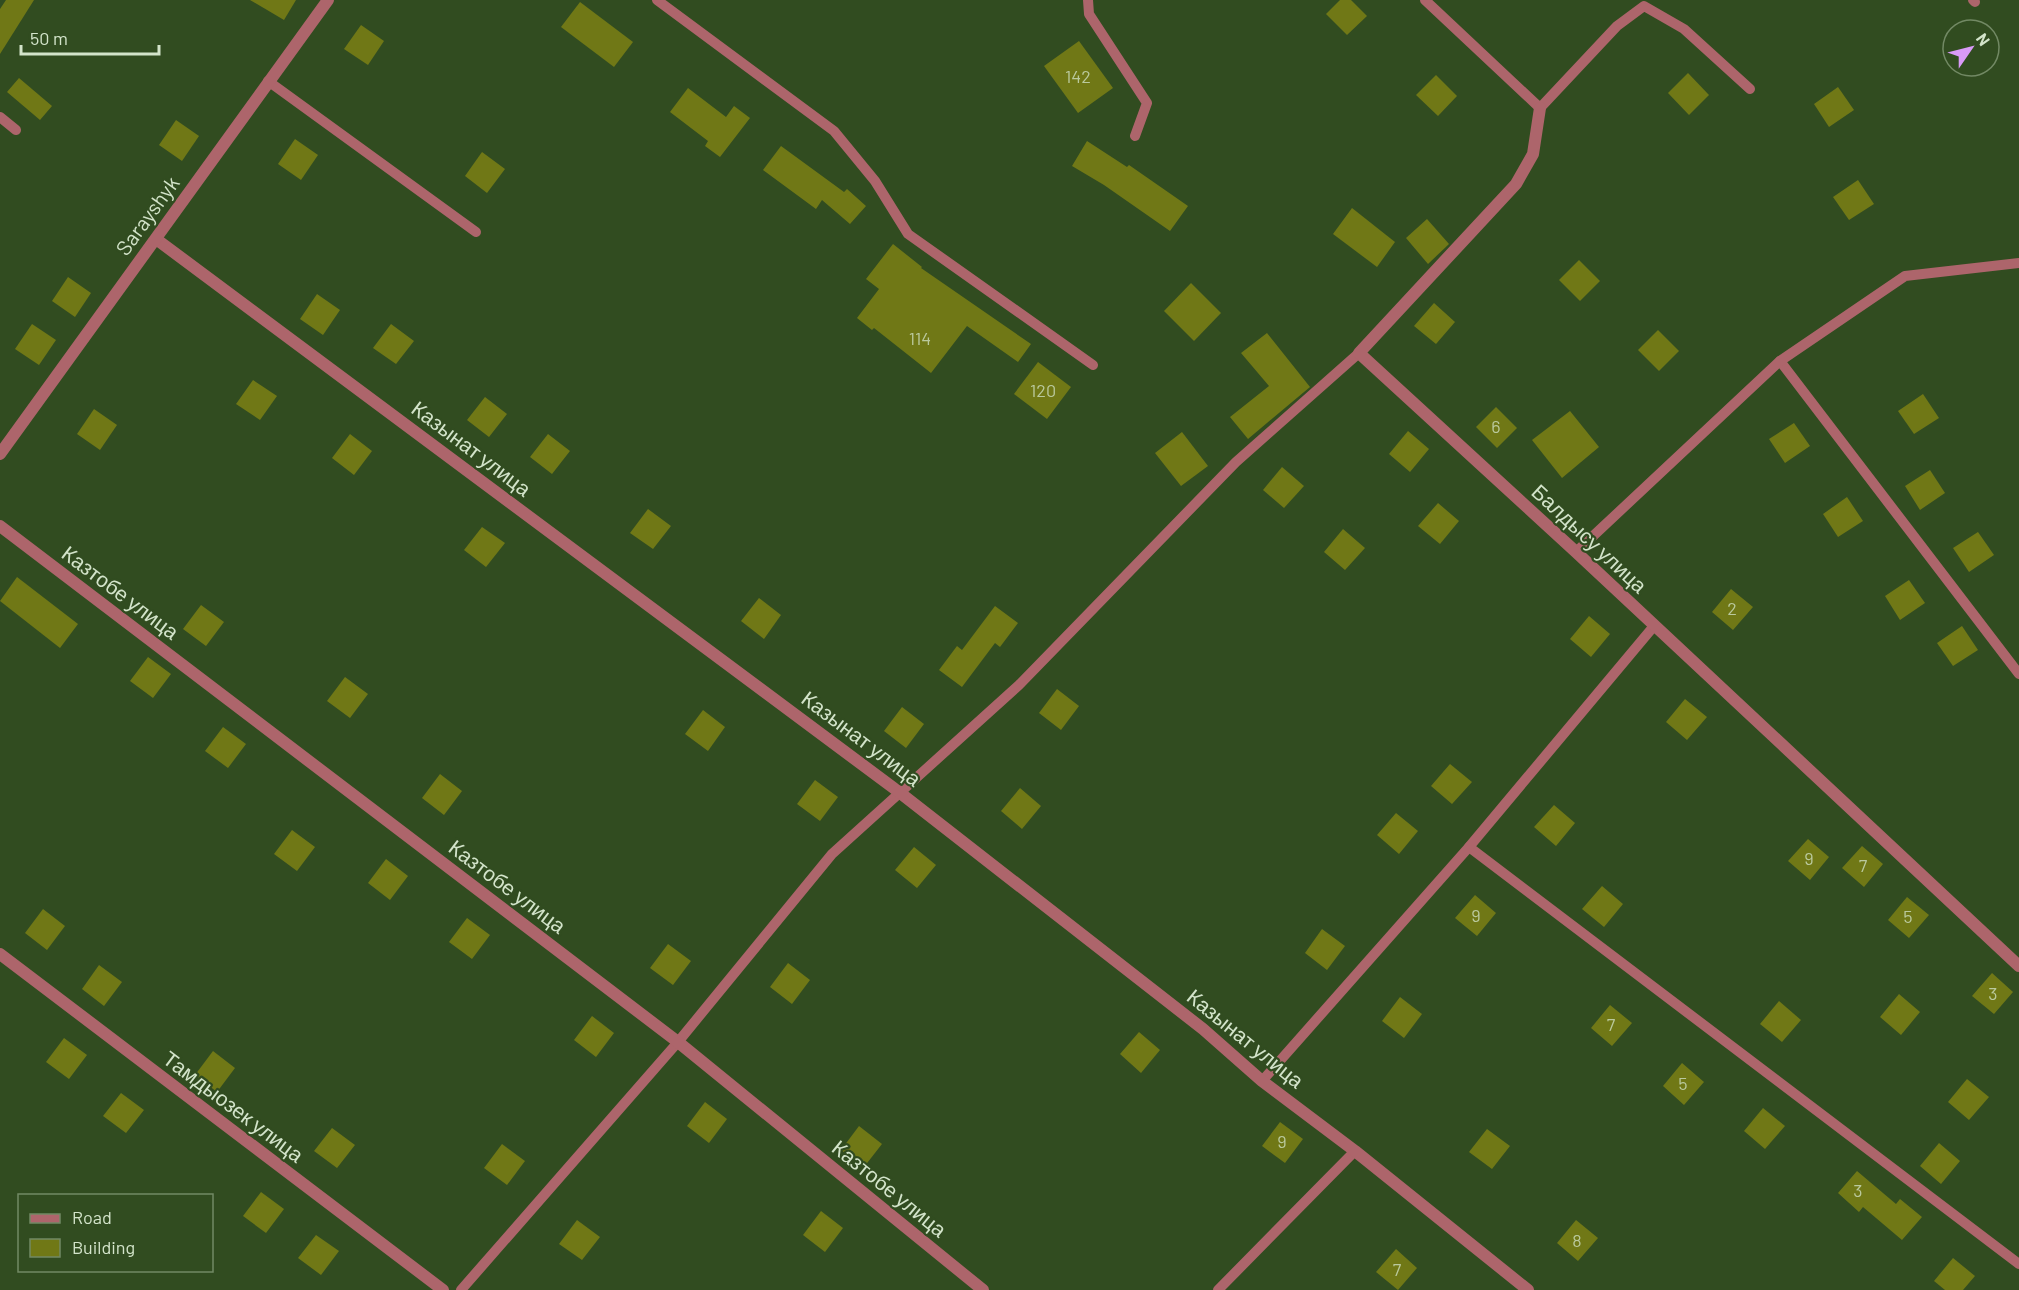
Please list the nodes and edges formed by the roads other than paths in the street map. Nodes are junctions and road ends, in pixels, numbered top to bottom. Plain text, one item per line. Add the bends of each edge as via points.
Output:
1 (328, 0) edge
2 (657, 0) edge
3 (1088, 0) edge
4 (1425, 0) edge
5 (268, 81) junction
6 (1750, 89) dead end
7 (1540, 108) junction
8 (0, 117) edge
9 (16, 130) dead end
10 (1135, 136) dead end
11 (476, 232) dead end
12 (156, 239) junction
13 (2019, 263) edge
14 (1359, 354) junction
15 (1780, 361) junction
16 (1093, 365) dead end
17 (0, 454) edge
18 (0, 526) edge
19 (1576, 552) junction
20 (1654, 626) junction
21 (2019, 674) edge
22 (899, 792) junction
23 (1469, 848) junction
24 (0, 954) edge
25 (2019, 966) edge
26 (678, 1042) junction
27 (1262, 1081) junction
28 (1354, 1151) junction
29 (2019, 1264) edge
30 (443, 1290) edge
31 (461, 1290) edge
32 (983, 1290) edge
33 (1218, 1290) edge
34 (1528, 1290) edge

1 - 5 street, Sarayshyk
2 - 16 lane via 834,131 875,181 908,234
3 - 10 lane via 1089,14 1147,103
4 - 7 lane
5 - 11 lane
5 - 12 street, Sarayshyk
6 - 7 lane via 1684,29 1644,6 1617,26
7 - 14 street via 1533,154 1516,183
8 - 9 lane
12 - 17 street, Sarayshyk
12 - 22 street, Казынат улица
13 - 15 lane via 1905,276
14 - 19 street, Балдысу улица
14 - 22 lane via 1236,462 1019,685
15 - 19 lane
15 - 21 lane
18 - 26 street, Казтобе улица
19 - 20 street, Балдысу улица
20 - 23 lane
20 - 25 street, Балдысу улица
22 - 26 lane via 832,854
22 - 27 street, Казынат улица via 1203,1029
23 - 27 lane
23 - 29 lane
24 - 30 street, Тамдыозек улица
26 - 31 lane
26 - 32 street, Казтобе улица
27 - 28 street, Казынат улица
28 - 33 lane
28 - 34 street, Казынат улица

